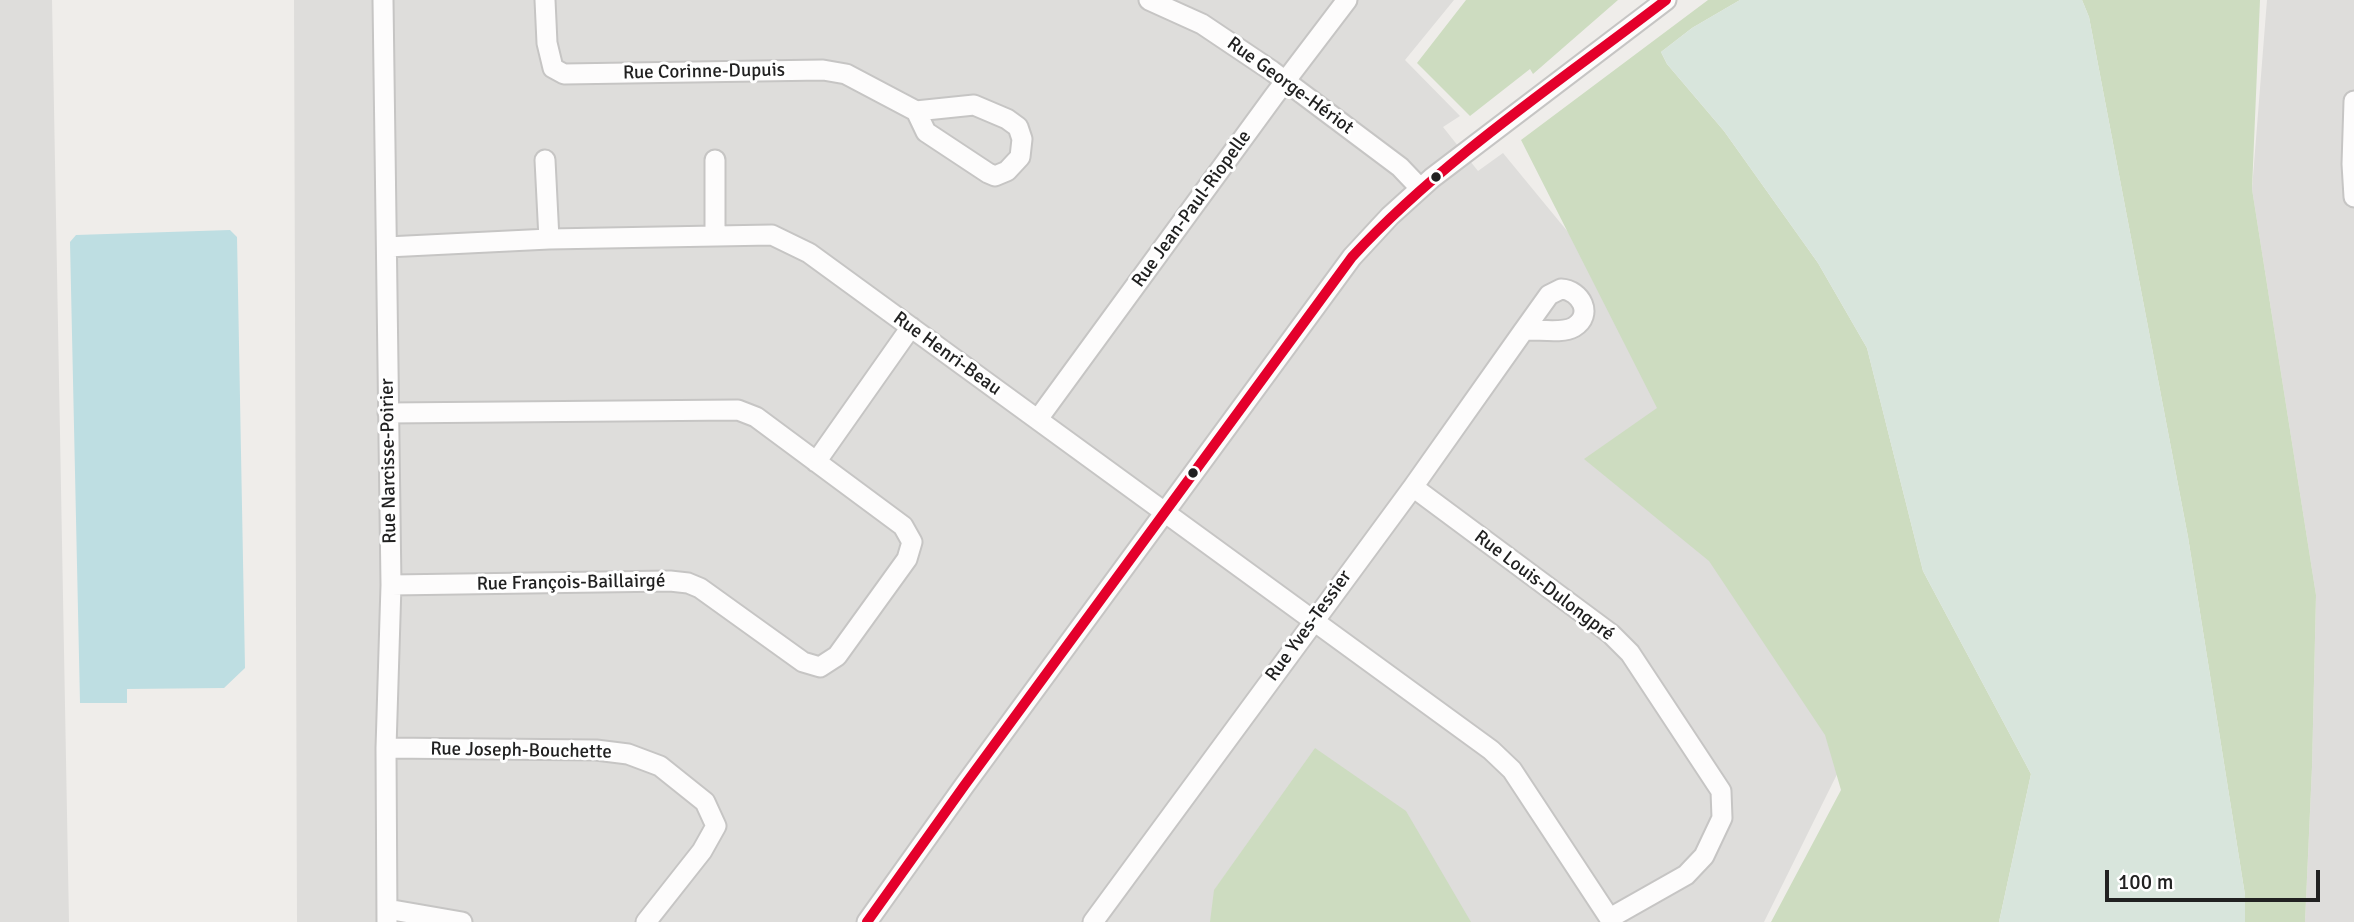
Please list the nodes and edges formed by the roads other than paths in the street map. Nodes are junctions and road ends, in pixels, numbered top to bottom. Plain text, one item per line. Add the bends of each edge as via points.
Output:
1 (383, 0) edge
2 (545, 0) edge
3 (1149, 0) edge
4 (1347, 0) edge
5 (1666, 0) edge
6 (1287, 82) junction
7 (2354, 101) edge
8 (916, 111) junction
9 (545, 160) dead end
10 (715, 160) dead end
11 (2353, 164) edge
12 (1420, 188) junction
13 (2354, 197) edge
14 (715, 236) junction
15 (549, 239) junction
16 (387, 247) junction
17 (911, 327) junction
18 (1524, 330) dead end
19 (388, 413) junction
20 (1038, 419) junction
21 (817, 462) junction
22 (1413, 487) junction
23 (1165, 511) junction
24 (391, 585) junction
25 (1313, 621) junction
26 (386, 748) junction
27 (387, 916) edge
28 (1611, 920) edge
29 (462, 922) edge
30 (646, 922) edge
31 (867, 922) edge
32 (1093, 922) edge

1 - 16 street, Rue Narcisse-Poirier
2 - 8 street, Rue Corinne-Dupuis via 553,68 564,74 823,70 846,74
3 - 6 street, Rue George-Hériot via 1202,23
4 - 6 street, Rue Jean-Paul-Riopelle
5 - 12 street
6 - 12 street, Rue George-Hériot via 1400,167
6 - 20 street, Rue Jean-Paul-Riopelle
7 - 11 street
8 - 8 street, Rue Corinne-Dupuis via 926,132 988,173 995,176 1007,171 1020,157 1023,139 1018,127 992,112 974,105
9 - 15 street
10 - 14 street
11 - 13 street
12 - 23 street via 1347,263
14 - 15 street, Rue Henri-Beau
14 - 17 street, Rue Henri-Beau via 772,235 809,253
15 - 16 street, Rue Henri-Beau
16 - 19 street, Rue Narcisse-Poirier
17 - 20 street, Rue Henri-Beau
17 - 21 street
18 - 22 street, Rue Yves-Tessier
19 - 21 street, Rue François-Baillairgé via 738,410 757,417
19 - 24 street, Rue Narcisse-Poirier
20 - 23 street, Rue Henri-Beau
21 - 24 street, Rue François-Baillairgé via 903,526 912,542 907,559 836,656 820,667 803,662 688,583
22 - 25 street, Rue Yves-Tessier
22 - 28 street, Rue Louis-Dulongpré via 1611,634 1630,653 1721,791 1722,818 1704,856 1686,875
23 - 25 street, Rue Louis-Dulongpré
23 - 31 street
24 - 26 street, Rue Narcisse-Poirier
25 - 28 street, Rue Louis-Dulongpré via 1512,770
25 - 32 street, Rue Yves-Tessier
26 - 27 street, Rue Narcisse-Poirier
26 - 30 street, Rue Joseph-Bouchette via 596,750 628,754 660,766 705,802 716,826
27 - 29 street

